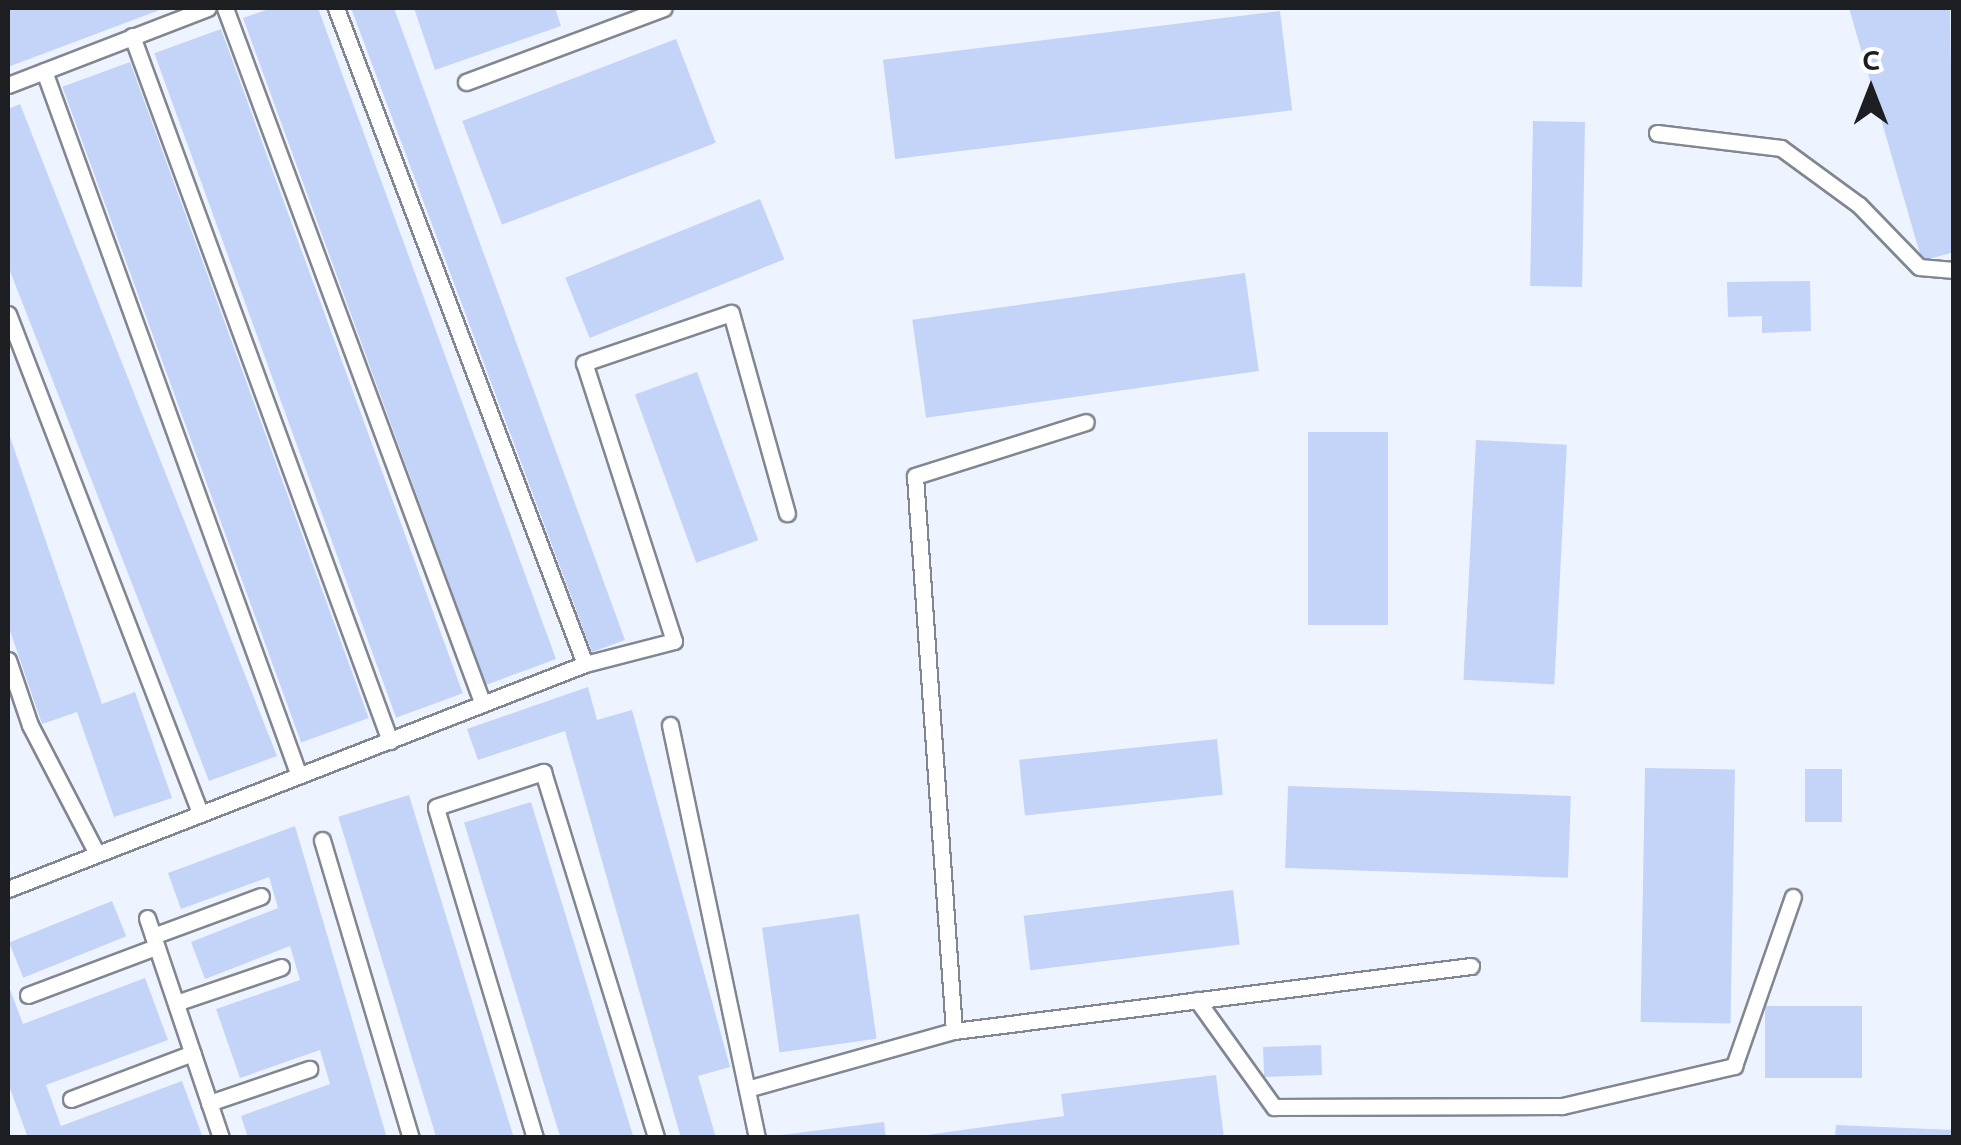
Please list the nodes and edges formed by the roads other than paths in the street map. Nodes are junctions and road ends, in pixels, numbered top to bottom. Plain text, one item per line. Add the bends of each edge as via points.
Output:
1 (208, 8) edge
2 (225, 8) edge
3 (336, 8) edge
4 (664, 8) edge
5 (132, 36) junction
6 (44, 71) junction
7 (466, 82) dead end
8 (8, 85) edge
9 (1657, 133) dead end
10 (1954, 270) edge
11 (8, 314) edge
12 (1086, 422) dead end
13 (787, 513) dead end
14 (8, 660) edge
15 (585, 664) junction
16 (482, 702) junction
17 (670, 725) dead end
18 (390, 741) junction
19 (298, 773) junction
20 (199, 810) junction
21 (322, 840) dead end
22 (96, 852) junction
23 (8, 888) edge
24 (261, 896) dead end
25 (1793, 898) dead end
26 (147, 918) dead end
27 (155, 942) junction
28 (1471, 966) dead end
29 (282, 967) dead end
30 (28, 995) dead end
31 (1197, 1000) junction
32 (176, 1004) junction
33 (954, 1031) junction
34 (193, 1053) junction
35 (309, 1069) dead end
36 (746, 1089) junction
37 (70, 1098) dead end
38 (210, 1103) junction
39 (221, 1138) edge
40 (411, 1138) edge
41 (535, 1138) edge
42 (656, 1138) edge
43 (757, 1138) edge

1 - 5 lane
2 - 16 lane
3 - 15 lane
4 - 7 lane
5 - 6 lane
5 - 18 lane
6 - 8 lane
6 - 19 lane
9 - 10 lane via 1781,148 1859,204 1920,267
11 - 20 lane
12 - 33 lane via 915,476
13 - 15 lane via 730,313 584,363 674,641
14 - 22 lane via 30,724
15 - 16 lane
16 - 18 lane
17 - 36 lane
18 - 19 lane
19 - 20 lane
20 - 22 lane
21 - 40 lane
22 - 23 lane
24 - 27 lane
25 - 31 lane via 1734,1066 1562,1106 1274,1107
26 - 27 lane
27 - 30 lane
27 - 32 lane
28 - 31 lane
29 - 32 lane
31 - 33 lane
32 - 34 lane
33 - 36 lane
34 - 37 lane
34 - 38 lane
35 - 38 lane
36 - 43 lane
38 - 39 lane
41 - 42 lane via 436,806 543,772

